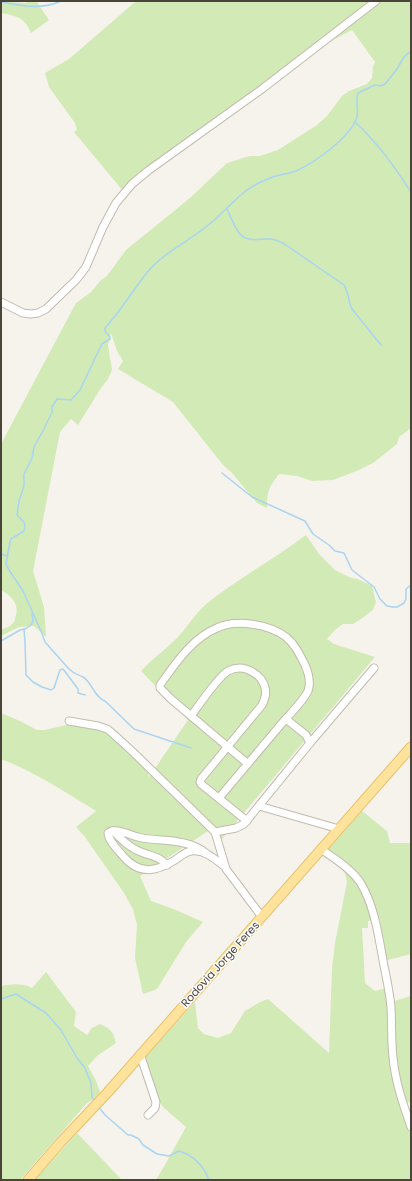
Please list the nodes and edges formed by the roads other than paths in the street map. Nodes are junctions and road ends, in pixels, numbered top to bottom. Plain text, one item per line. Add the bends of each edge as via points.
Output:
1 (376, 1) edge
2 (1, 302) edge
3 (374, 668) dead end
4 (191, 716) junction
5 (286, 719) junction
6 (69, 721) dead end
7 (310, 743) junction
8 (227, 747) junction
9 (411, 747) edge
10 (248, 764) junction
11 (219, 798) junction
12 (259, 806) junction
13 (247, 821) junction
14 (338, 829) junction
15 (113, 831) junction
16 (215, 832) junction
17 (321, 849) junction
18 (207, 854) junction
19 (167, 865) junction
20 (224, 866) junction
21 (262, 917) junction
22 (140, 1054) junction
23 (148, 1115) dead end
24 (411, 1127) edge
25 (28, 1180) edge

1 - 2 street via 132,184 116,203 86,267 46,309 38,313 23,313
3 - 7 street
4 - 5 street via 162,692 160,685 198,640 217,627 240,623 276,631 293,644 302,660 308,676 308,691
4 - 8 street
4 - 8 street via 229,670 242,668 257,675 264,686 266,697
5 - 7 street via 306,735
5 - 10 street
6 - 16 street via 98,726 111,732
7 - 12 street
8 - 10 street
8 - 11 street via 200,782
9 - 14 main road, Rodovia Jorge Feres
10 - 11 street
11 - 13 street
12 - 13 street
12 - 14 street
13 - 16 street via 239,827
14 - 17 main road, Rodovia Jorge Feres
15 - 18 street via 148,839 183,842
15 - 19 street via 131,847 157,857
15 - 19 street via 108,833 109,837 135,867 149,870
16 - 20 street
17 - 21 main road, Rodovia Jorge Feres
17 - 24 street via 355,875 366,894 375,919 390,998 394,1068
18 - 19 street via 190,851
18 - 20 street
20 - 21 street
21 - 22 main road, Rodovia Jorge Feres
22 - 23 street via 156,1102 155,1108
22 - 25 main road, Rodovia Jorge Feres

